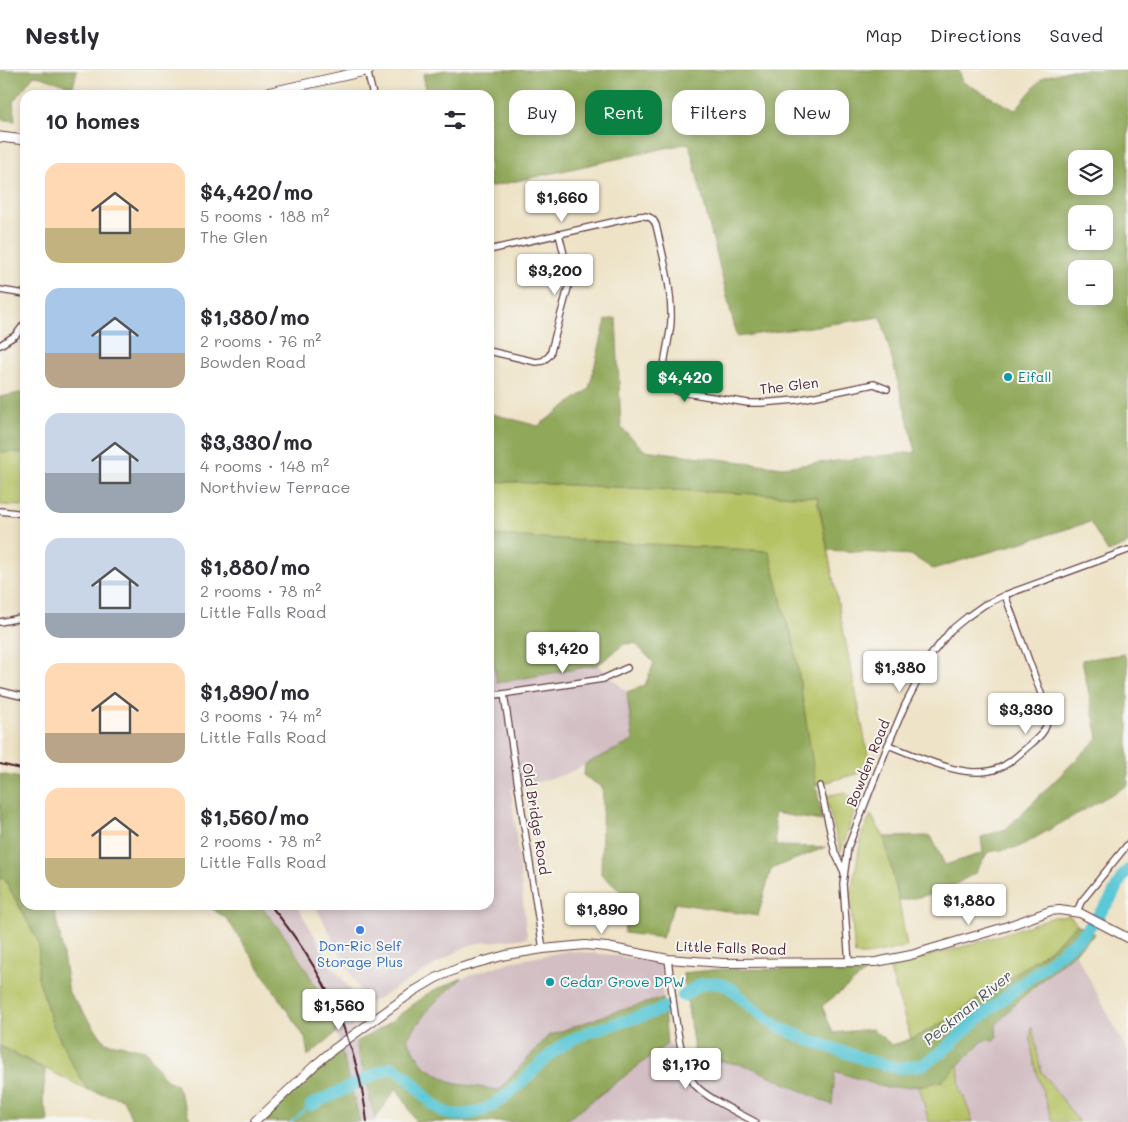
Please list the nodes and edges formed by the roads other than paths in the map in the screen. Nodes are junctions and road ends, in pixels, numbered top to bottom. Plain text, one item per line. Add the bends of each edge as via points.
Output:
1 (368, 70) edge
2 (280, 90) edge
3 (372, 90) edge
4 (0, 137) edge
5 (20, 139) edge
6 (559, 234) junction
7 (494, 249) edge
8 (0, 290) edge
9 (20, 293) edge
10 (20, 330) edge
11 (0, 345) edge
12 (494, 352) edge
13 (887, 390) dead end
14 (0, 511) edge
15 (20, 513) edge
16 (1128, 550) edge
17 (1005, 595) junction
18 (20, 618) edge
19 (0, 622) edge
20 (627, 668) dead end
21 (0, 691) edge
22 (504, 694) junction
23 (494, 695) edge
24 (20, 696) edge
25 (888, 745) junction
26 (820, 786) dead end
27 (1128, 844) edge
28 (844, 872) junction
29 (1080, 913) junction
30 (1128, 938) edge
31 (543, 948) junction
32 (668, 959) junction
33 (849, 963) junction
34 (255, 1122) edge
35 (755, 1122) edge

1 - 2 main road
1 - 3 street
4 - 5 main road
6 - 7 street
6 - 12 street via 569,275 568,290 550,355 544,362
6 - 13 street, The Glen via 639,216 647,216 655,222 669,286 671,324 663,369 673,389 760,404 874,384
8 - 9 street
10 - 11 street
14 - 15 street
16 - 17 street, Bowden Road
17 - 25 street, Bowden Road via 966,617 936,647
17 - 25 street via 1047,710 1043,733 1008,763 988,771 951,768
18 - 19 street
20 - 22 street via 603,679
21 - 24 street
22 - 23 street
22 - 31 street, Old Bridge Road
25 - 28 street, Bowden Road via 848,847
26 - 28 street via 835,853
27 - 29 street via 1081,902
28 - 33 street, Bowden Road
29 - 30 street, Little Falls Road
29 - 33 street, Little Falls Road via 1050,911 900,958
31 - 32 street, Little Falls Road via 585,945
31 - 34 street, Little Falls Road via 476,962 424,984 334,1049
32 - 33 street, Little Falls Road via 723,963
32 - 35 street via 683,1058 692,1081 705,1093

